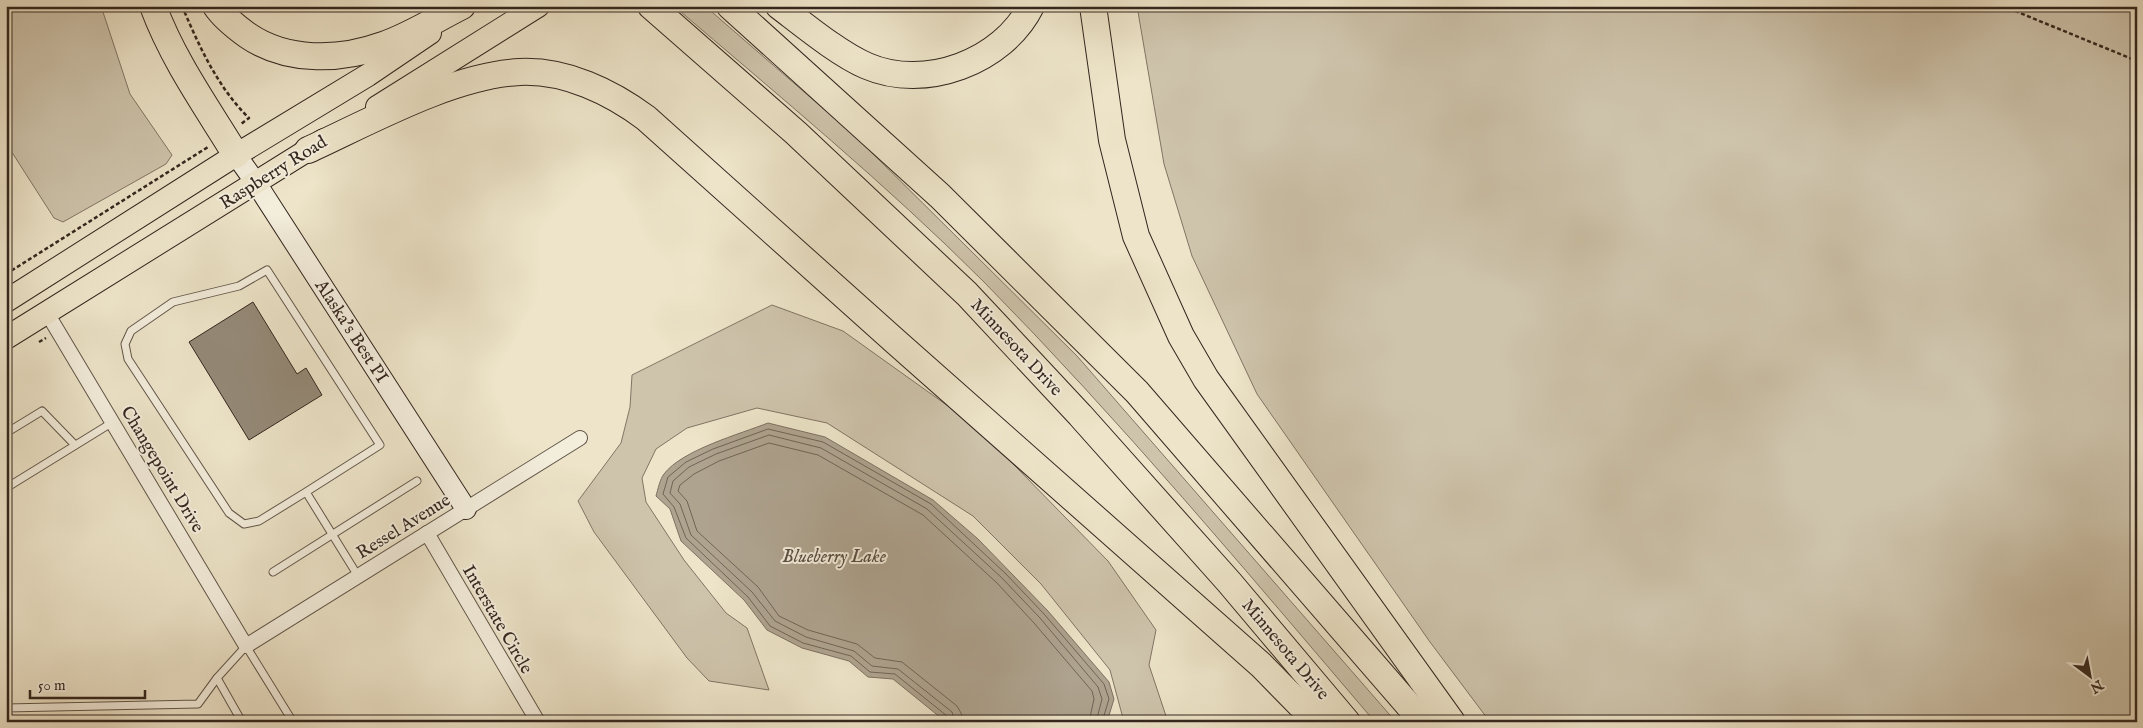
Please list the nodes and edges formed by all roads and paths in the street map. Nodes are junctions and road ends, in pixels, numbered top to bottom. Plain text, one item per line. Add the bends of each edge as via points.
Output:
1 (153, 6) edge
2 (182, 6) edge
3 (216, 6) edge
4 (462, 6) edge
5 (471, 6) edge
6 (538, 6) edge
7 (651, 6) edge
8 (730, 6) edge
9 (779, 6) edge
10 (1031, 6) edge
11 (1093, 6) edge
12 (2004, 6) edge
13 (2137, 61) edge
14 (249, 118) dead end
15 (308, 150) junction
16 (201, 152) dead end
17 (236, 155) junction
18 (256, 183) junction
19 (6, 274) edge
20 (6, 301) edge
21 (47, 312) junction
22 (6, 338) edge
23 (113, 422) junction
24 (6, 433) edge
25 (580, 438) dead end
26 (75, 446) junction
27 (417, 482) dead end
28 (6, 488) edge
29 (306, 492) junction
30 (466, 509) junction
31 (427, 534) junction
32 (332, 535) junction
33 (273, 572) dead end
34 (358, 576) junction
35 (246, 646) junction
36 (217, 678) junction
37 (6, 708) edge
38 (241, 721) edge
39 (293, 722) edge
40 (538, 722) edge
41 (1317, 722) edge
42 (1347, 722) edge
43 (1423, 722) edge
44 (1452, 722) edge

1 - 17 highway via 162,31 192,86
2 - 14 path via 207,59 233,103
3 - 4 highway via 234,26 266,46 320,57 384,45
5 - 17 main road, Raspberry Road via 368,75
6 - 15 main road, Raspberry Road
7 - 42 highway, Minnesota Drive via 810,146 967,294 1229,582
8 - 43 highway via 940,196 1136,392
9 - 10 highway via 821,38 867,66 890,73 919,74 965,65 984,55 1015,30
11 - 44 highway via 1112,140 1136,236 1181,336 1206,379
12 - 13 path
15 - 17 main road via 264,163
15 - 18 main road, Raspberry Road
15 - 41 highway via 446,88 520,72 548,74 575,81 623,100 654,124 1262,664
16 - 19 path
17 - 18 street, Alaska's Best PI
17 - 20 main road, Raspberry Road
18 - 21 main road, Raspberry Road
18 - 30 street, Alaska's Best PI
21 - 22 main road, Raspberry Road
21 - 23 street, Changepoint Drive
23 - 26 lane
23 - 35 street, Changepoint Drive
24 - 26 lane via 42,411
25 - 30 street, Ressel Avenue
26 - 28 lane
27 - 32 lane
29 - 29 lane via 380,445 267,270 238,286 173,302 131,331 125,344 128,359 229,513 244,524 259,521
29 - 32 lane
30 - 31 street, Ressel Avenue
31 - 34 street, Ressel Avenue
31 - 40 street, Interstate Circle
32 - 33 lane
32 - 34 lane
34 - 35 street, Ressel Avenue
35 - 36 lane
35 - 39 lane
36 - 37 lane via 198,704
36 - 38 lane

